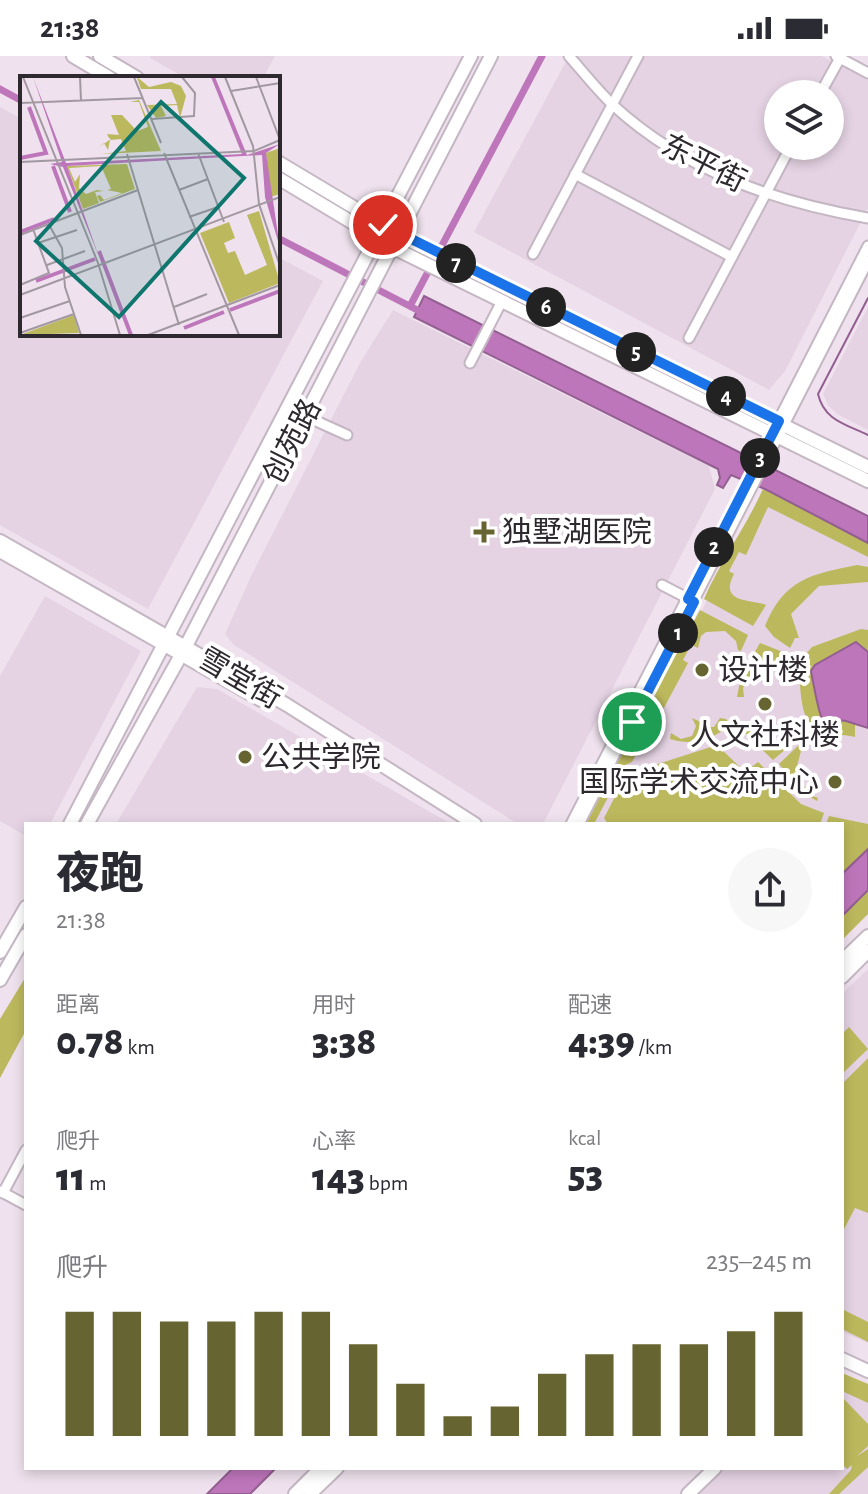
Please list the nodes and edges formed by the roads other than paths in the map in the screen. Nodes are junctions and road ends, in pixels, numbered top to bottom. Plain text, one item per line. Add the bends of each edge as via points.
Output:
1 (73, 56) edge
2 (100, 56) edge
3 (471, 56) edge
4 (491, 56) edge
5 (569, 56) edge
6 (638, 56) edge
7 (838, 57) edge
8 (868, 73) edge
9 (107, 76) edge
10 (134, 76) edge
11 (827, 80) edge
12 (612, 104) junction
13 (783, 160) edge
14 (280, 163) edge
15 (575, 174) junction
16 (280, 179) edge
17 (764, 193) junction
18 (868, 218) edge
19 (380, 231) junction
20 (395, 240) junction
21 (868, 246) edge
22 (533, 254) dead end
23 (732, 257) junction
24 (868, 261) edge
25 (442, 264) junction
26 (502, 301) junction
27 (689, 338) dead end
28 (470, 363) dead end
29 (305, 416) junction
30 (779, 429) junction
31 (347, 435) dead end
32 (868, 467) edge
33 (868, 481) edge
34 (0, 541) edge
35 (0, 551) edge
36 (664, 586) dead end
37 (688, 598) junction
38 (168, 642) junction
39 (183, 650) junction
40 (71, 822) edge
41 (88, 822) edge
42 (459, 822) edge
43 (472, 822) edge
44 (572, 822) edge
45 (580, 822) edge
46 (24, 913) edge
47 (868, 936) edge
48 (14, 942) edge
49 (868, 951) edge
50 (844, 959) edge
51 (844, 975) edge
52 (0, 980) edge
53 (24, 1154) edge
54 (2, 1192) edge
55 (24, 1204) edge
56 (844, 1360) edge
57 (868, 1371) edge
58 (319, 1470) edge
59 (335, 1470) edge
60 (713, 1470) edge
61 (295, 1494) edge
62 (310, 1494) edge
63 (688, 1494) edge

1 - 9 main road
2 - 10 main road
3 - 19 main road, 创苑路
4 - 20 main road, 创苑路
5 - 12 street, 东平街
6 - 12 street
7 - 8 street
7 - 11 street
12 - 15 street
12 - 17 street, 东平街 via 683,157
13 - 17 street
14 - 19 main road
15 - 22 street
15 - 23 street
16 - 19 main road
17 - 18 street, 东平街
17 - 23 street
19 - 20 main road
19 - 38 main road, 创苑路
20 - 25 main road
20 - 29 main road, 创苑路
21 - 30 street
23 - 27 street
24 - 30 street
25 - 26 main road
25 - 30 main road
26 - 28 street
26 - 30 main road
29 - 31 street
29 - 39 main road, 创苑路
30 - 32 main road
30 - 33 main road
30 - 37 street
34 - 38 main road, 雪堂街
35 - 38 main road, 雪堂街
36 - 37 street
37 - 44 street
37 - 45 street
38 - 39 main road, 雪堂街
38 - 40 main road, 创苑路
39 - 41 main road, 创苑路
39 - 42 main road, 雪堂街
39 - 43 main road, 雪堂街 via 287,705
46 - 48 main road
47 - 50 main road
48 - 52 main road
49 - 51 main road
53 - 54 street
54 - 55 street
56 - 57 main road
58 - 61 main road
59 - 62 main road
60 - 63 main road

